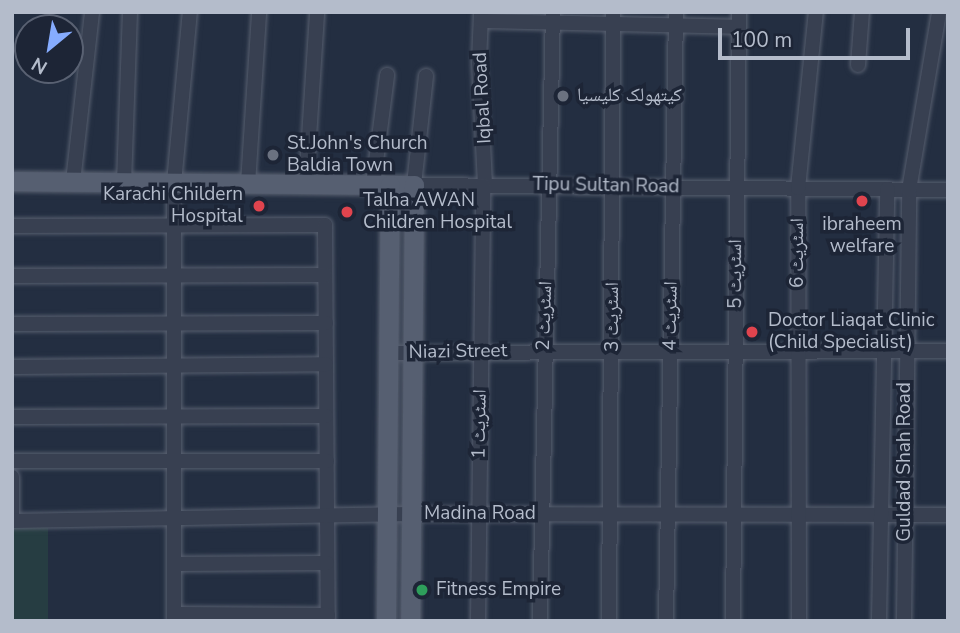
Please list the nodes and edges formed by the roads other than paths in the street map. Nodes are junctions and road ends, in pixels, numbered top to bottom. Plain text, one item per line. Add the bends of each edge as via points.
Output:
1 (92, 12) edge
2 (130, 12) edge
3 (190, 12) edge
4 (259, 12) edge
5 (317, 12) edge
6 (816, 12) edge
7 (862, 12) edge
8 (939, 12) edge
9 (481, 17) edge
10 (553, 18) edge
11 (613, 18) edge
12 (676, 19) edge
13 (739, 20) edge
14 (941, 32) edge
15 (858, 65) dead end
16 (387, 75) dead end
17 (426, 76) dead end
18 (12, 181) edge
19 (73, 182) junction
20 (124, 183) junction
21 (174, 183) junction
22 (248, 184) junction
23 (306, 184) junction
24 (381, 185) junction
25 (414, 185) junction
26 (484, 185) junction
27 (549, 185) junction
28 (612, 186) junction
29 (673, 187) junction
30 (736, 187) junction
31 (798, 188) junction
32 (887, 189) junction
33 (909, 190) junction
34 (948, 190) edge
35 (174, 225) junction
36 (12, 226) edge
37 (326, 275) junction
38 (12, 276) edge
39 (174, 276) junction
40 (174, 323) junction
41 (326, 323) junction
42 (12, 324) edge
43 (905, 350) junction
44 (544, 351) junction
45 (614, 351) junction
46 (670, 351) junction
47 (736, 351) junction
48 (799, 351) junction
49 (882, 351) junction
50 (948, 351) edge
51 (481, 352) junction
52 (389, 353) junction
53 (412, 353) junction
54 (326, 365) junction
55 (174, 366) junction
56 (12, 367) edge
57 (174, 416) junction
58 (326, 416) junction
59 (12, 417) edge
60 (12, 461) edge
61 (174, 461) junction
62 (327, 461) junction
63 (12, 477) edge
64 (734, 513) junction
65 (799, 513) junction
66 (879, 513) junction
67 (411, 514) junction
68 (479, 514) junction
69 (542, 514) junction
70 (611, 514) junction
71 (668, 514) junction
72 (388, 515) junction
73 (906, 515) junction
74 (948, 515) edge
75 (174, 516) junction
76 (327, 516) junction
77 (12, 521) edge
78 (327, 563) junction
79 (174, 564) junction
80 (174, 617) edge
81 (328, 618) edge
82 (386, 621) edge
83 (410, 621) edge
84 (478, 621) edge
85 (540, 621) edge
86 (609, 621) edge
87 (666, 621) edge
88 (733, 621) edge
89 (799, 621) edge
90 (879, 621) edge
91 (904, 621) edge

1 - 19 street
2 - 20 street
3 - 21 street
4 - 22 street
5 - 23 street
6 - 31 street, اسٹریٹ 6
7 - 15 street
8 - 14 street, Guldad Shah Road
9 - 10 street
9 - 26 street, Iqbal Road
10 - 11 street
10 - 27 street, اسٹریٹ 2
11 - 12 street
11 - 28 street, اسٹریٹ 3
12 - 13 street
12 - 29 street, اسٹریٹ 4
13 - 30 street, اسٹریٹ 5
14 - 33 street, Guldad Shah Road
16 - 24 street
17 - 25 street
18 - 19 main road, Tipu Sultan Road
19 - 20 main road, Tipu Sultan Road
20 - 21 main road, Tipu Sultan Road
21 - 22 main road, Tipu Sultan Road
21 - 35 street
22 - 23 main road, Tipu Sultan Road
23 - 24 main road, Tipu Sultan Road
24 - 25 main road, Tipu Sultan Road
24 - 52 main road
25 - 26 street, Tipu Sultan Road
25 - 53 main road
26 - 27 street, Tipu Sultan Road
26 - 51 street, اسٹریٹ 1
27 - 28 street, Tipu Sultan Road
27 - 44 street, اسٹریٹ 2
28 - 29 street, Tipu Sultan Road
28 - 45 street, اسٹریٹ 3
29 - 30 street, Tipu Sultan Road
29 - 46 street, اسٹریٹ 4
30 - 31 street, Tipu Sultan Road
30 - 47 street, اسٹریٹ 5
31 - 32 street, Tipu Sultan Road
31 - 48 street, اسٹریٹ 6
32 - 33 street, Tipu Sultan Road
32 - 49 street, Guldad Shah Road
33 - 34 street, Tipu Sultan Road
33 - 43 street, Guldad Shah Road
35 - 36 street
35 - 37 street via 325,225
35 - 39 street
37 - 39 street
37 - 41 street
38 - 39 street
39 - 40 street
40 - 41 street
40 - 42 street
40 - 55 street
41 - 54 street
43 - 49 street, Niazi Street
43 - 50 street, Niazi Street
43 - 73 street, Guldad Shah Road
44 - 45 street, Niazi Street
44 - 51 street, Niazi Street
44 - 69 street, اسٹریٹ 2
45 - 46 street, Niazi Street
45 - 70 street, اسٹریٹ 3
46 - 47 street, Niazi Street
46 - 71 street, اسٹریٹ 4
47 - 48 street, Niazi Street
47 - 64 street, اسٹریٹ 5
48 - 49 street, Niazi Street
48 - 65 street, اسٹریٹ 6
49 - 66 street, Guldad Shah Road
51 - 53 street, Niazi Street
51 - 68 street, اسٹریٹ 1
52 - 53 street, Niazi Street
52 - 72 main road
53 - 67 main road
54 - 55 street
54 - 58 street
55 - 56 street
55 - 57 street
57 - 58 street
57 - 59 street
57 - 61 street
58 - 62 street
60 - 61 street
61 - 62 street
61 - 75 street
62 - 76 street
63 - 77 street
64 - 65 street, Madina Road
64 - 71 street, Madina Road
64 - 88 street, اسٹریٹ 5
65 - 66 street, Madina Road
65 - 89 street, اسٹریٹ 6
66 - 73 street, Madina Road
66 - 90 street, Guldad Shah Road
67 - 68 street, Madina Road
67 - 72 street, Madina Road
67 - 83 main road
68 - 69 street, Madina Road
68 - 84 street, اسٹریٹ 1
69 - 70 street, Madina Road
69 - 85 street, اسٹریٹ 2
70 - 71 street, Madina Road
70 - 86 street, اسٹریٹ 3
71 - 87 street, اسٹریٹ 4
72 - 76 street, Madina Road
72 - 82 main road
73 - 74 street, Madina Road
73 - 91 street, Guldad Shah Road
75 - 76 street, Madina Road
75 - 77 street, Madina Road
75 - 79 street
76 - 78 street
78 - 79 street
78 - 81 street
79 - 80 street
80 - 81 street

